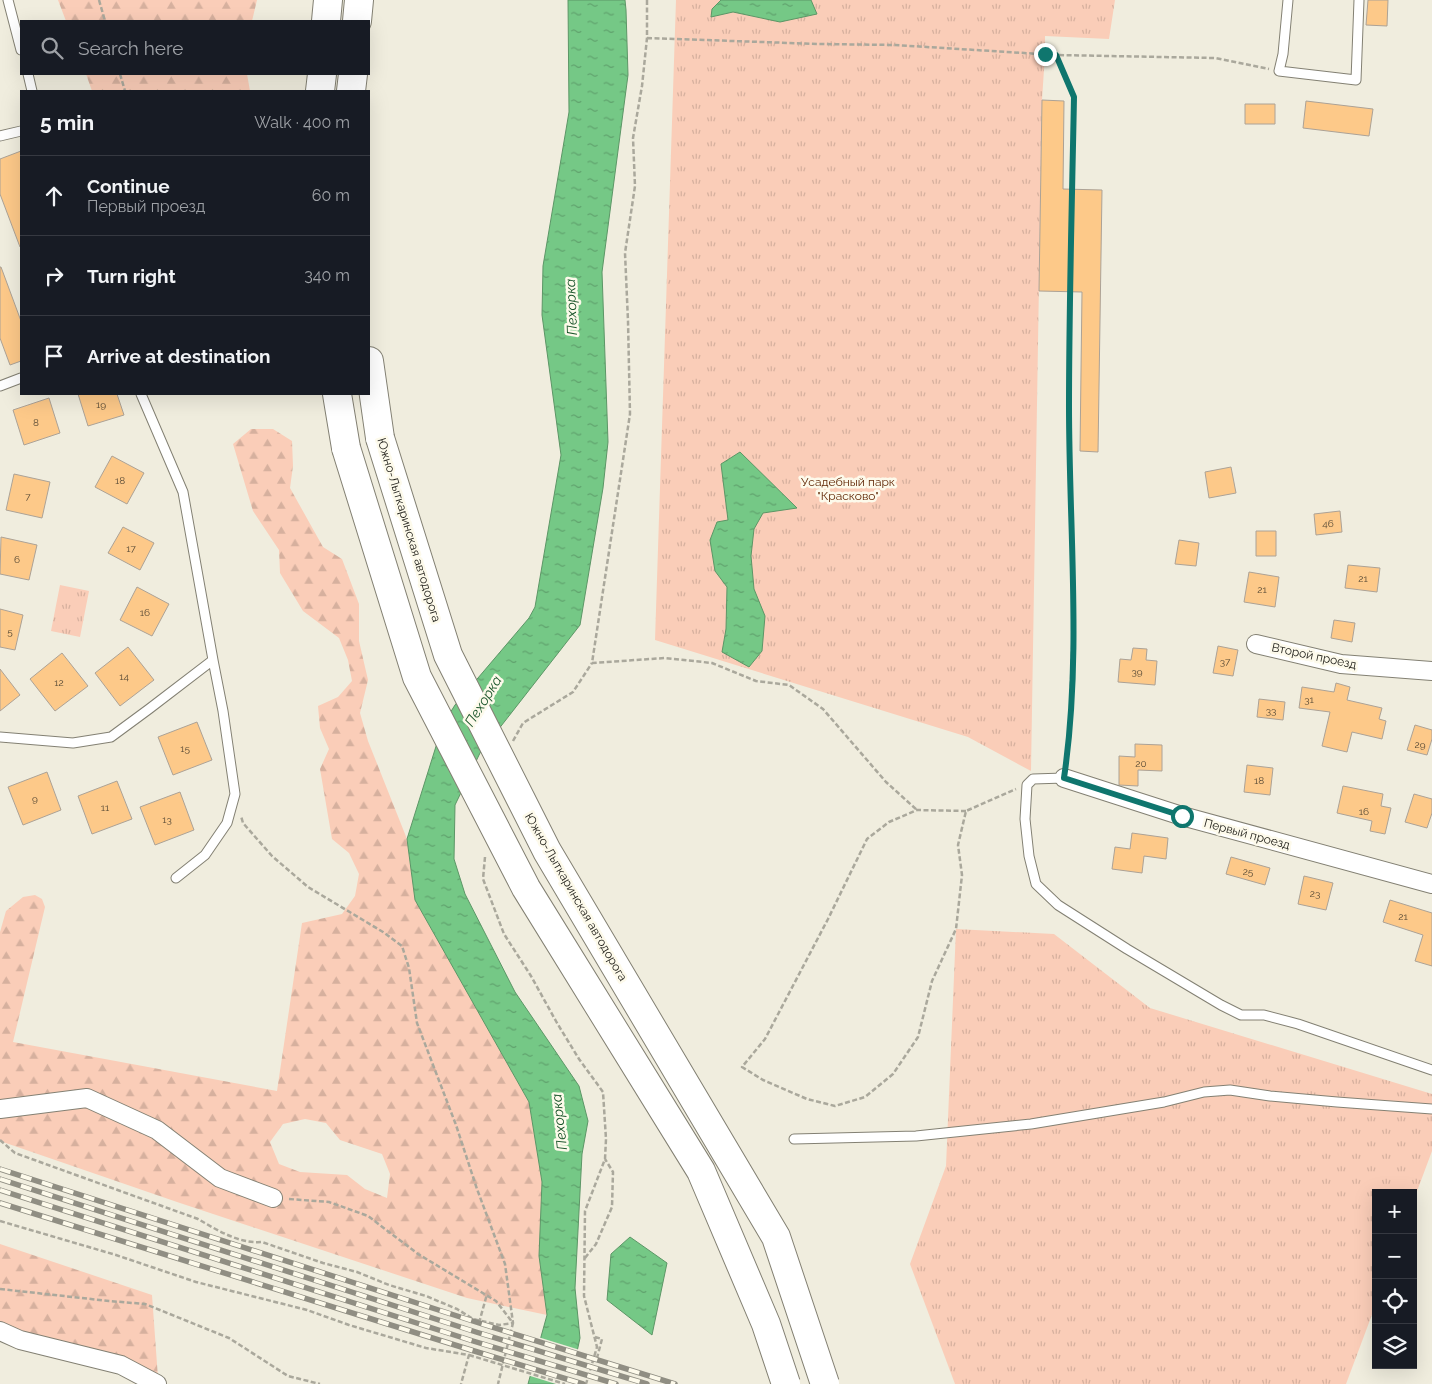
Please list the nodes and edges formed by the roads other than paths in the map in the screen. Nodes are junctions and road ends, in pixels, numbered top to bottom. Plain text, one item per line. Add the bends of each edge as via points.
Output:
1 (8, 0) edge
2 (328, 0) edge
3 (359, 0) edge
4 (1288, 0) edge
5 (1359, 0) edge
6 (326, 20) edge
7 (357, 20) edge
8 (20, 46) edge
9 (28, 75) edge
10 (322, 75) edge
11 (353, 75) edge
12 (32, 90) edge
13 (320, 90) edge
14 (351, 90) edge
15 (20, 131) edge
16 (0, 136) edge
17 (370, 368) edge
18 (20, 378) edge
19 (0, 386) edge
20 (142, 395) edge
21 (337, 395) edge
22 (1256, 644) dead end
23 (213, 660) junction
24 (1432, 671) edge
25 (0, 737) edge
26 (1064, 778) joint
27 (176, 878) dead end
28 (1432, 884) edge
29 (1432, 1070) edge
30 (0, 1109) edge
31 (1432, 1109) edge
32 (794, 1139) dead end
33 (273, 1198) road end
34 (0, 1331) edge
35 (157, 1384) edge
36 (786, 1384) edge
37 (825, 1384) edge

1 - 8 lane
2 - 6 main road
3 - 7 main road
4 - 5 lane via 1279,71 1356,80
9 - 12 lane
10 - 13 main road
11 - 14 main road
15 - 16 lane
17 - 37 main road, Южно-Лыткаринская автодорога, bridge via 380,438 448,655 547,851 776,1237
18 - 19 lane
20 - 23 lane via 183,492
21 - 36 main road, bridge via 346,448 417,677 526,888 701,1171 766,1324
22 - 24 street, Второй проезд via 1341,664
23 - 25 lane via 111,737 73,743
23 - 27 lane via 235,794 227,823 205,855
26 - 28 street, Первый проезд via 1182,816
26 - 29 lane via 1033,779 1027,785 1026,828 1036,884 1058,906 1241,1015 1264,1015 1298,1024
30 - 33 street via 87,1098 157,1130 220,1178
31 - 32 lane via 1230,1090 1031,1124 916,1136
34 - 35 street via 20,1340 121,1365

